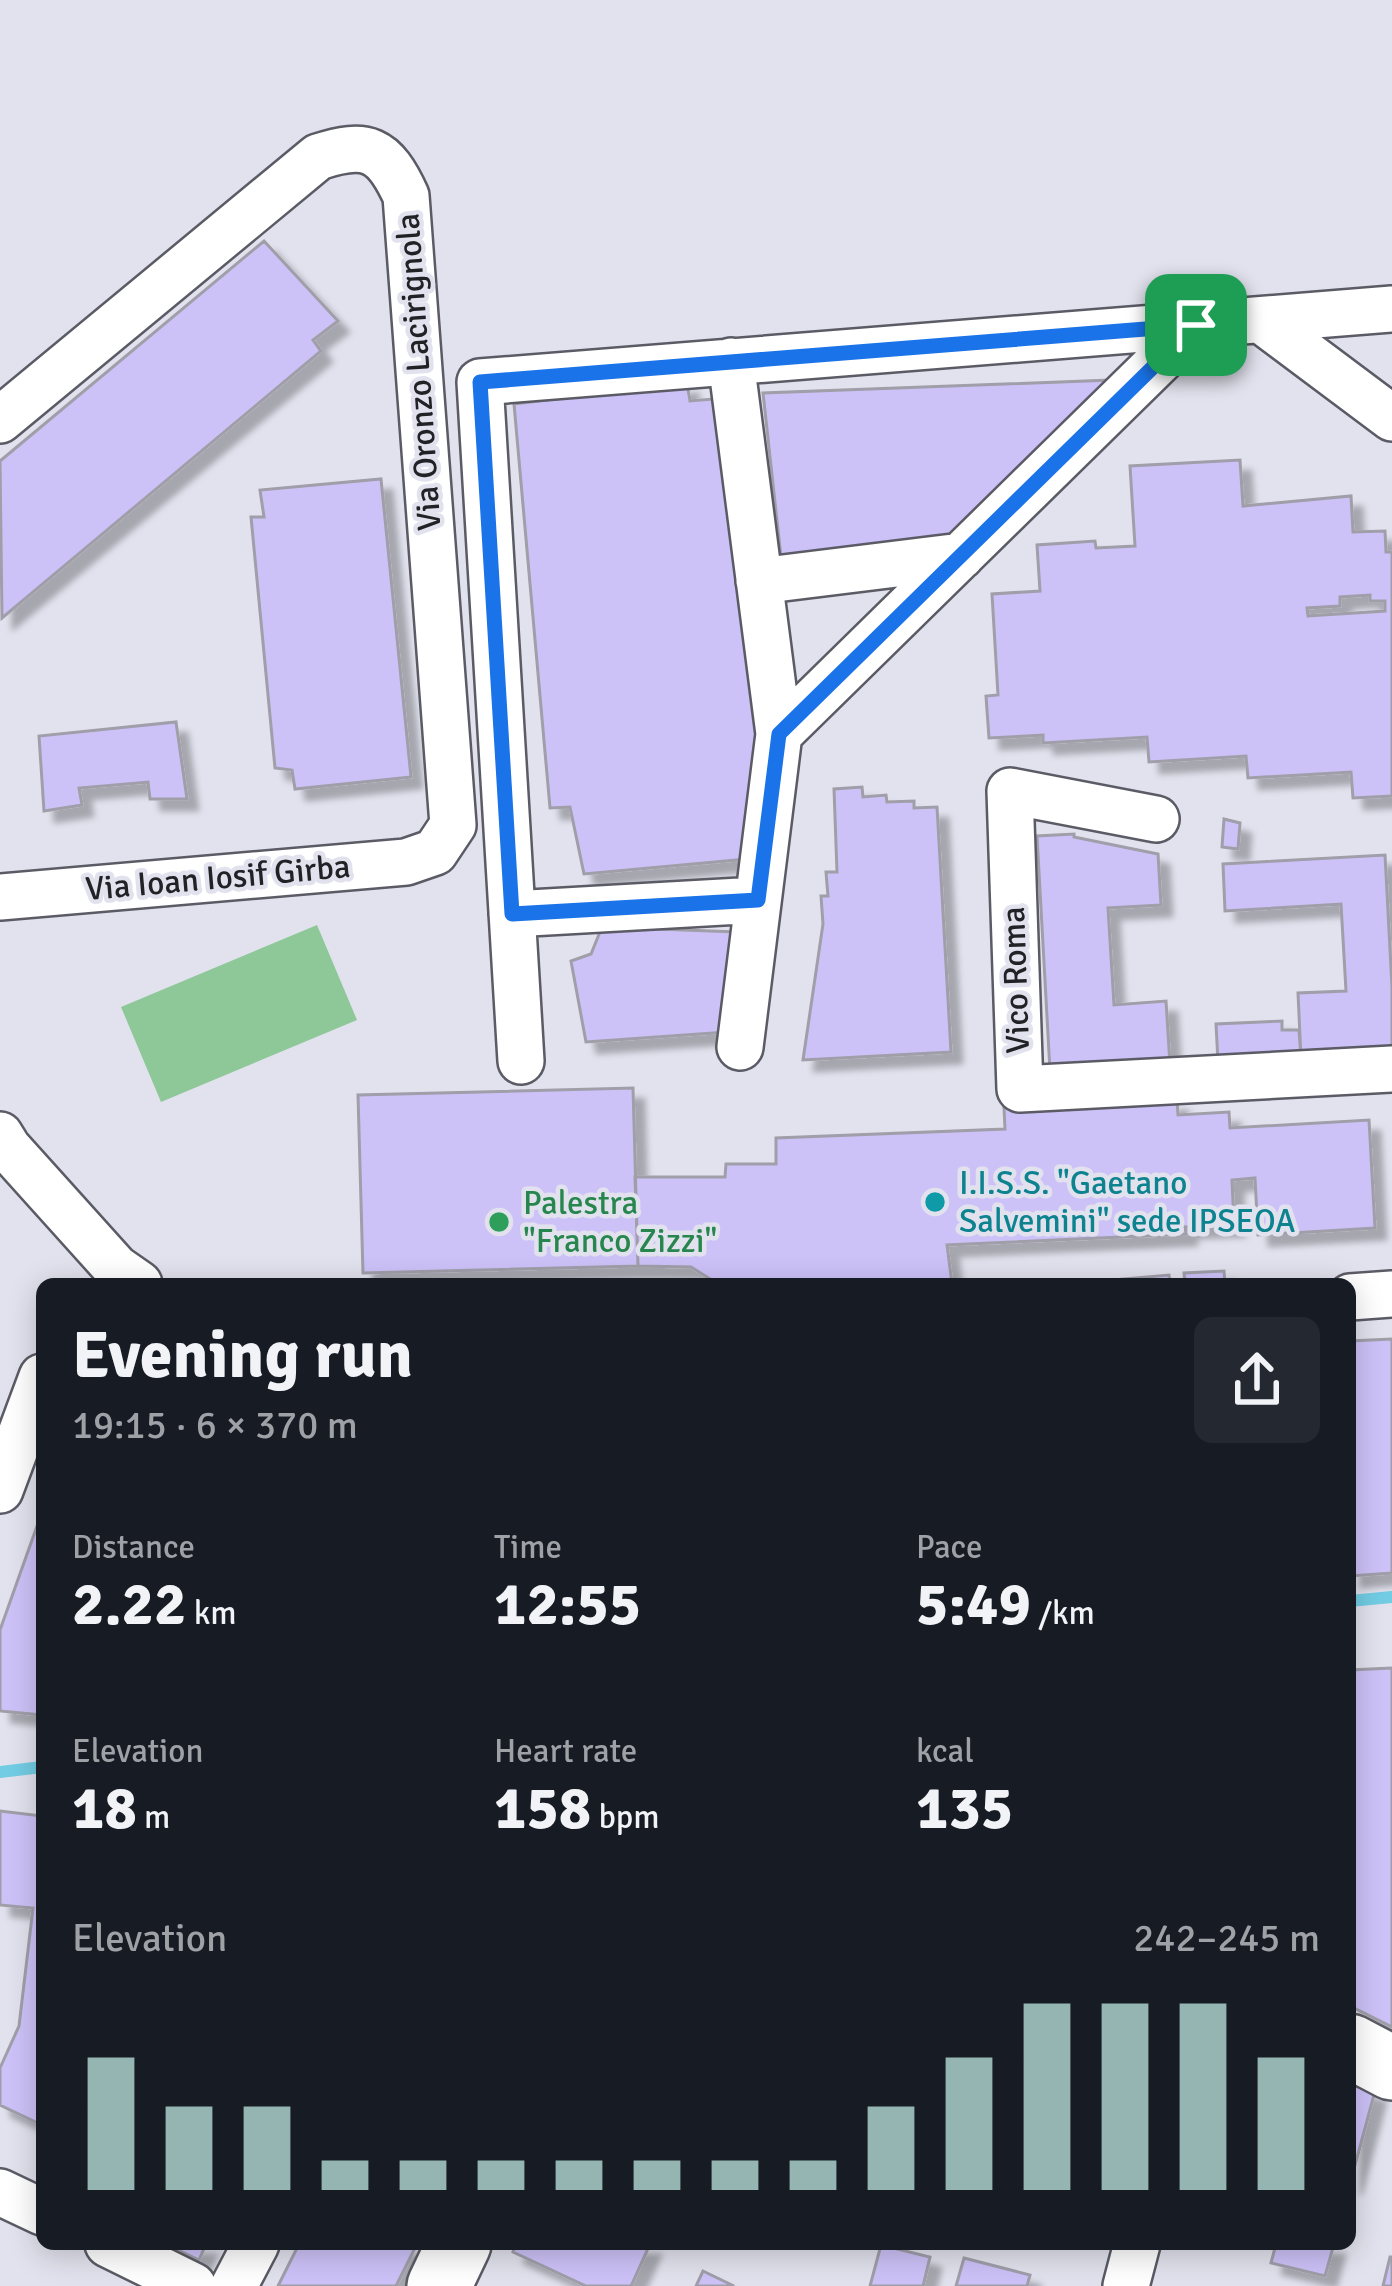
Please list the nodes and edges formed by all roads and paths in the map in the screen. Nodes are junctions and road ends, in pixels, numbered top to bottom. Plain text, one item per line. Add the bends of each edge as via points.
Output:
1 (1392, 309) edge
2 (1261, 320) junction
3 (1196, 325) junction
4 (731, 362) junction
5 (1392, 418) edge
6 (0, 420) edge
7 (961, 556) junction
8 (759, 581) junction
9 (779, 734) junction
10 (1156, 820) dead end
11 (436, 852) joint
12 (0, 896) edge
13 (758, 900) junction
14 (512, 914) junction
15 (740, 1046) dead end
16 (521, 1061) dead end
17 (1392, 1069) edge
18 (0, 1135) edge
19 (115, 1278) edge
20 (1392, 1294) edge
21 (1356, 1297) edge
22 (36, 1393) edge
23 (0, 1490) edge
24 (1356, 2048) edge
25 (1392, 2068) edge
26 (0, 2192) edge
27 (36, 2209) edge
28 (120, 2250) edge
29 (253, 2250) edge
30 (456, 2250) edge
31 (1135, 2250) edge
32 (193, 2286) edge
33 (234, 2286) edge
34 (439, 2286) edge
35 (1126, 2286) edge

1 - 2 street
2 - 3 street
2 - 5 street
3 - 4 street
3 - 7 street
4 - 8 street
4 - 14 street via 480,382
6 - 11 street, Via Oronzo Lacirignola via 318,157 373,151 394,171 406,196 453,825
7 - 8 street
7 - 9 street
8 - 9 street
9 - 13 street
10 - 17 street, Vico Roma via 1010,791 1020,1089
11 - 12 street, Via Ioan Iosif Girba via 406,862
13 - 14 street
13 - 15 street
14 - 16 street
18 - 19 street
20 - 21 street
22 - 23 street
24 - 25 street
26 - 27 street
28 - 32 street
29 - 33 street
30 - 34 street
31 - 35 street

